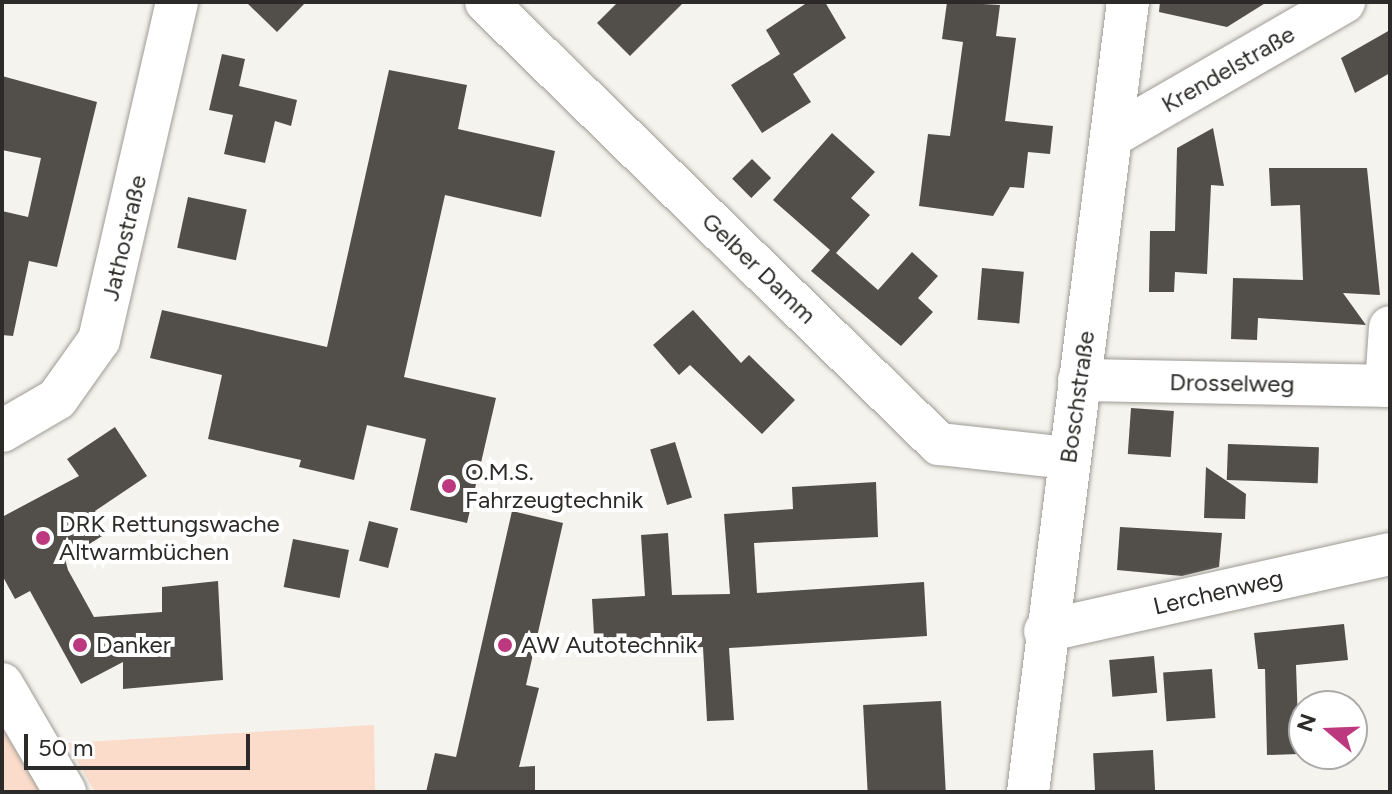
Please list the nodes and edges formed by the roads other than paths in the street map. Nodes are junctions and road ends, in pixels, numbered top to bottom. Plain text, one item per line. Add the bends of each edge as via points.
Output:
1 (177, 2) edge
2 (486, 2) edge
3 (1128, 2) edge
4 (1344, 2) edge
5 (1112, 136) junction
6 (1390, 327) edge
7 (1079, 380) junction
8 (2, 431) edge
9 (1068, 458) junction
10 (1390, 554) edge
11 (1045, 631) junction
12 (2, 684) edge
13 (65, 792) edge
14 (1028, 792) edge

1 - 8 street, Jathostraße via 99,340 57,399
2 - 9 street, Gelber Damm via 939,444
3 - 5 street, Boschstraße
4 - 5 street, Krendelstraße
5 - 7 street, Boschstraße
6 - 7 street, Drosselweg via 1386,386
7 - 9 street, Boschstraße
9 - 11 street, Boschstraße
10 - 11 street, Lerchenweg
11 - 14 street, Boschstraße
12 - 13 street

